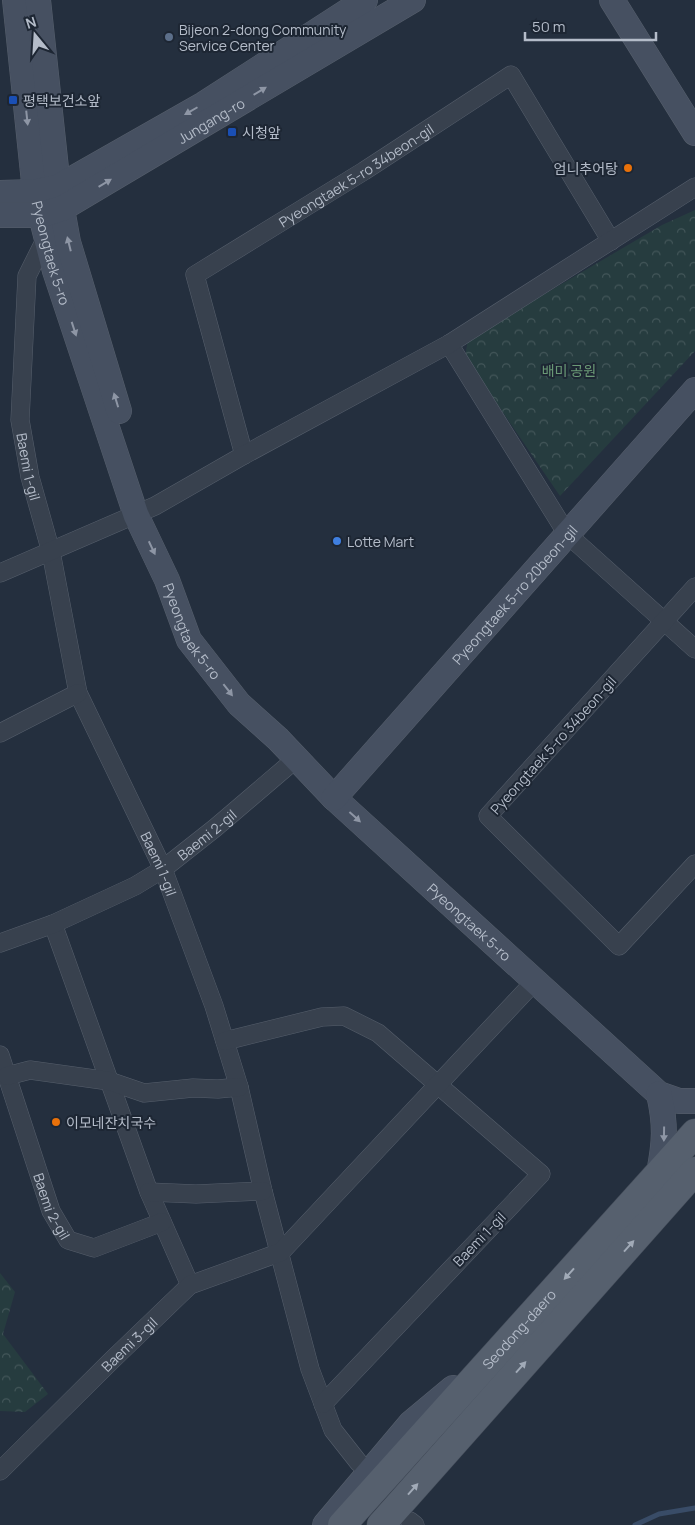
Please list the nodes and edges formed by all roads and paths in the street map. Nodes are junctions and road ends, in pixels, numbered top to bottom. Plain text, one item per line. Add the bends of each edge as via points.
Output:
1 (15, 0) edge
2 (38, 0) edge
3 (365, 0) edge
4 (413, 0) edge
5 (612, 0) edge
6 (695, 132) edge
7 (695, 187) edge
8 (0, 192) edge
9 (49, 208) junction
10 (0, 215) edge
11 (611, 241) junction
12 (449, 344) junction
13 (695, 390) edge
14 (244, 455) junction
15 (136, 515) junction
16 (567, 534) junction
17 (51, 552) junction
18 (0, 573) edge
19 (695, 588) edge
20 (663, 621) junction
21 (695, 649) edge
22 (78, 693) junction
23 (0, 733) edge
24 (297, 758) junction
25 (334, 798) junction
26 (695, 864) edge
27 (163, 869) junction
28 (53, 924) junction
29 (0, 943) edge
30 (535, 980) junction
31 (225, 1041) junction
32 (0, 1055) edge
33 (7, 1076) junction
34 (109, 1081) junction
35 (436, 1084) junction
36 (239, 1086) junction
37 (659, 1094) junction
38 (695, 1101) edge
39 (695, 1134) edge
40 (695, 1171) edge
41 (659, 1173) junction
42 (263, 1191) junction
43 (149, 1192) junction
44 (162, 1222) junction
45 (281, 1252) junction
46 (190, 1285) junction
47 (505, 1345) junction
48 (322, 1404) junction
49 (359, 1463) dead end
50 (0, 1471) edge
51 (325, 1525) edge
52 (342, 1525) edge
53 (381, 1525) edge

1 -> 9 street, Pyeongtaek 5-ro
2 - 9 street
3 -> 9 street, Jungang-ro
9 -> 4 street, Jungang-ro
5 - 6 street
7 - 11 street
8 - 9 street, Jungang-ro
9 - 10 street, Jungang-ro
9 -> 15 street, Pyeongtaek 5-ro via 58,280
15 -> 9 street via 139,478 68,242
9 - 17 street, Baemi 1-gil via 27,276 20,420 30,477
11 - 12 street
11 - 14 street, Pyeongtaek 5-ro 34beon-gil via 511,75 364,171 194,275
12 - 14 street
12 - 16 street
13 - 16 street, Pyeongtaek 5-ro 20beon-gil
14 - 15 street
15 - 17 street
15 -> 24 street, Pyeongtaek 5-ro via 190,640 239,704
16 - 20 street
16 - 25 street, Pyeongtaek 5-ro 20beon-gil
17 - 18 street
17 - 22 street, Baemi 1-gil
19 - 20 street, Pyeongtaek 5-ro 34beon-gil
20 - 21 street
20 - 26 street, Pyeongtaek 5-ro 34beon-gil via 488,816 619,946
22 - 23 street
22 - 27 street, Baemi 1-gil
24 - 25 street, Pyeongtaek 5-ro
24 - 27 street, Baemi 2-gil
25 -> 30 street, Pyeongtaek 5-ro
27 - 28 street, Baemi 2-gil via 135,886
27 - 31 street, Baemi 1-gil
28 - 29 street, Baemi 2-gil
28 - 34 street
30 - 35 street
30 - 37 street, Pyeongtaek 5-ro
31 - 35 street, Baemi 1-gil via 322,1017 344,1016 378,1033
31 - 36 street, Baemi 1-gil
32 - 33 street, Baemi 2-gil
33 - 34 street via 30,1070
33 - 44 street, Baemi 2-gil via 51,1211 68,1240 94,1248
34 - 36 street via 144,1092
34 - 43 street
35 - 45 street
35 - 48 street, Baemi 1-gil via 541,1174
36 - 42 street, Baemi 1-gil
37 - 38 street via 679,1101
37 -> 41 street via 664,1118 664,1148
39 - 41 main road, Seodong-daero
53 -> 40 main road, Seodong-daero
41 -> 47 main road, Seodong-daero
42 - 43 street
42 - 45 street, Baemi 1-gil
43 - 44 street
44 - 46 street
45 - 46 street, Baemi 3-gil
45 - 48 street, Baemi 1-gil
46 - 50 street, Baemi 3-gil
47 - 51 street via 411,1423
47 - 52 main road, Seodong-daero
48 - 49 street, Baemi 1-gil via 333,1430

